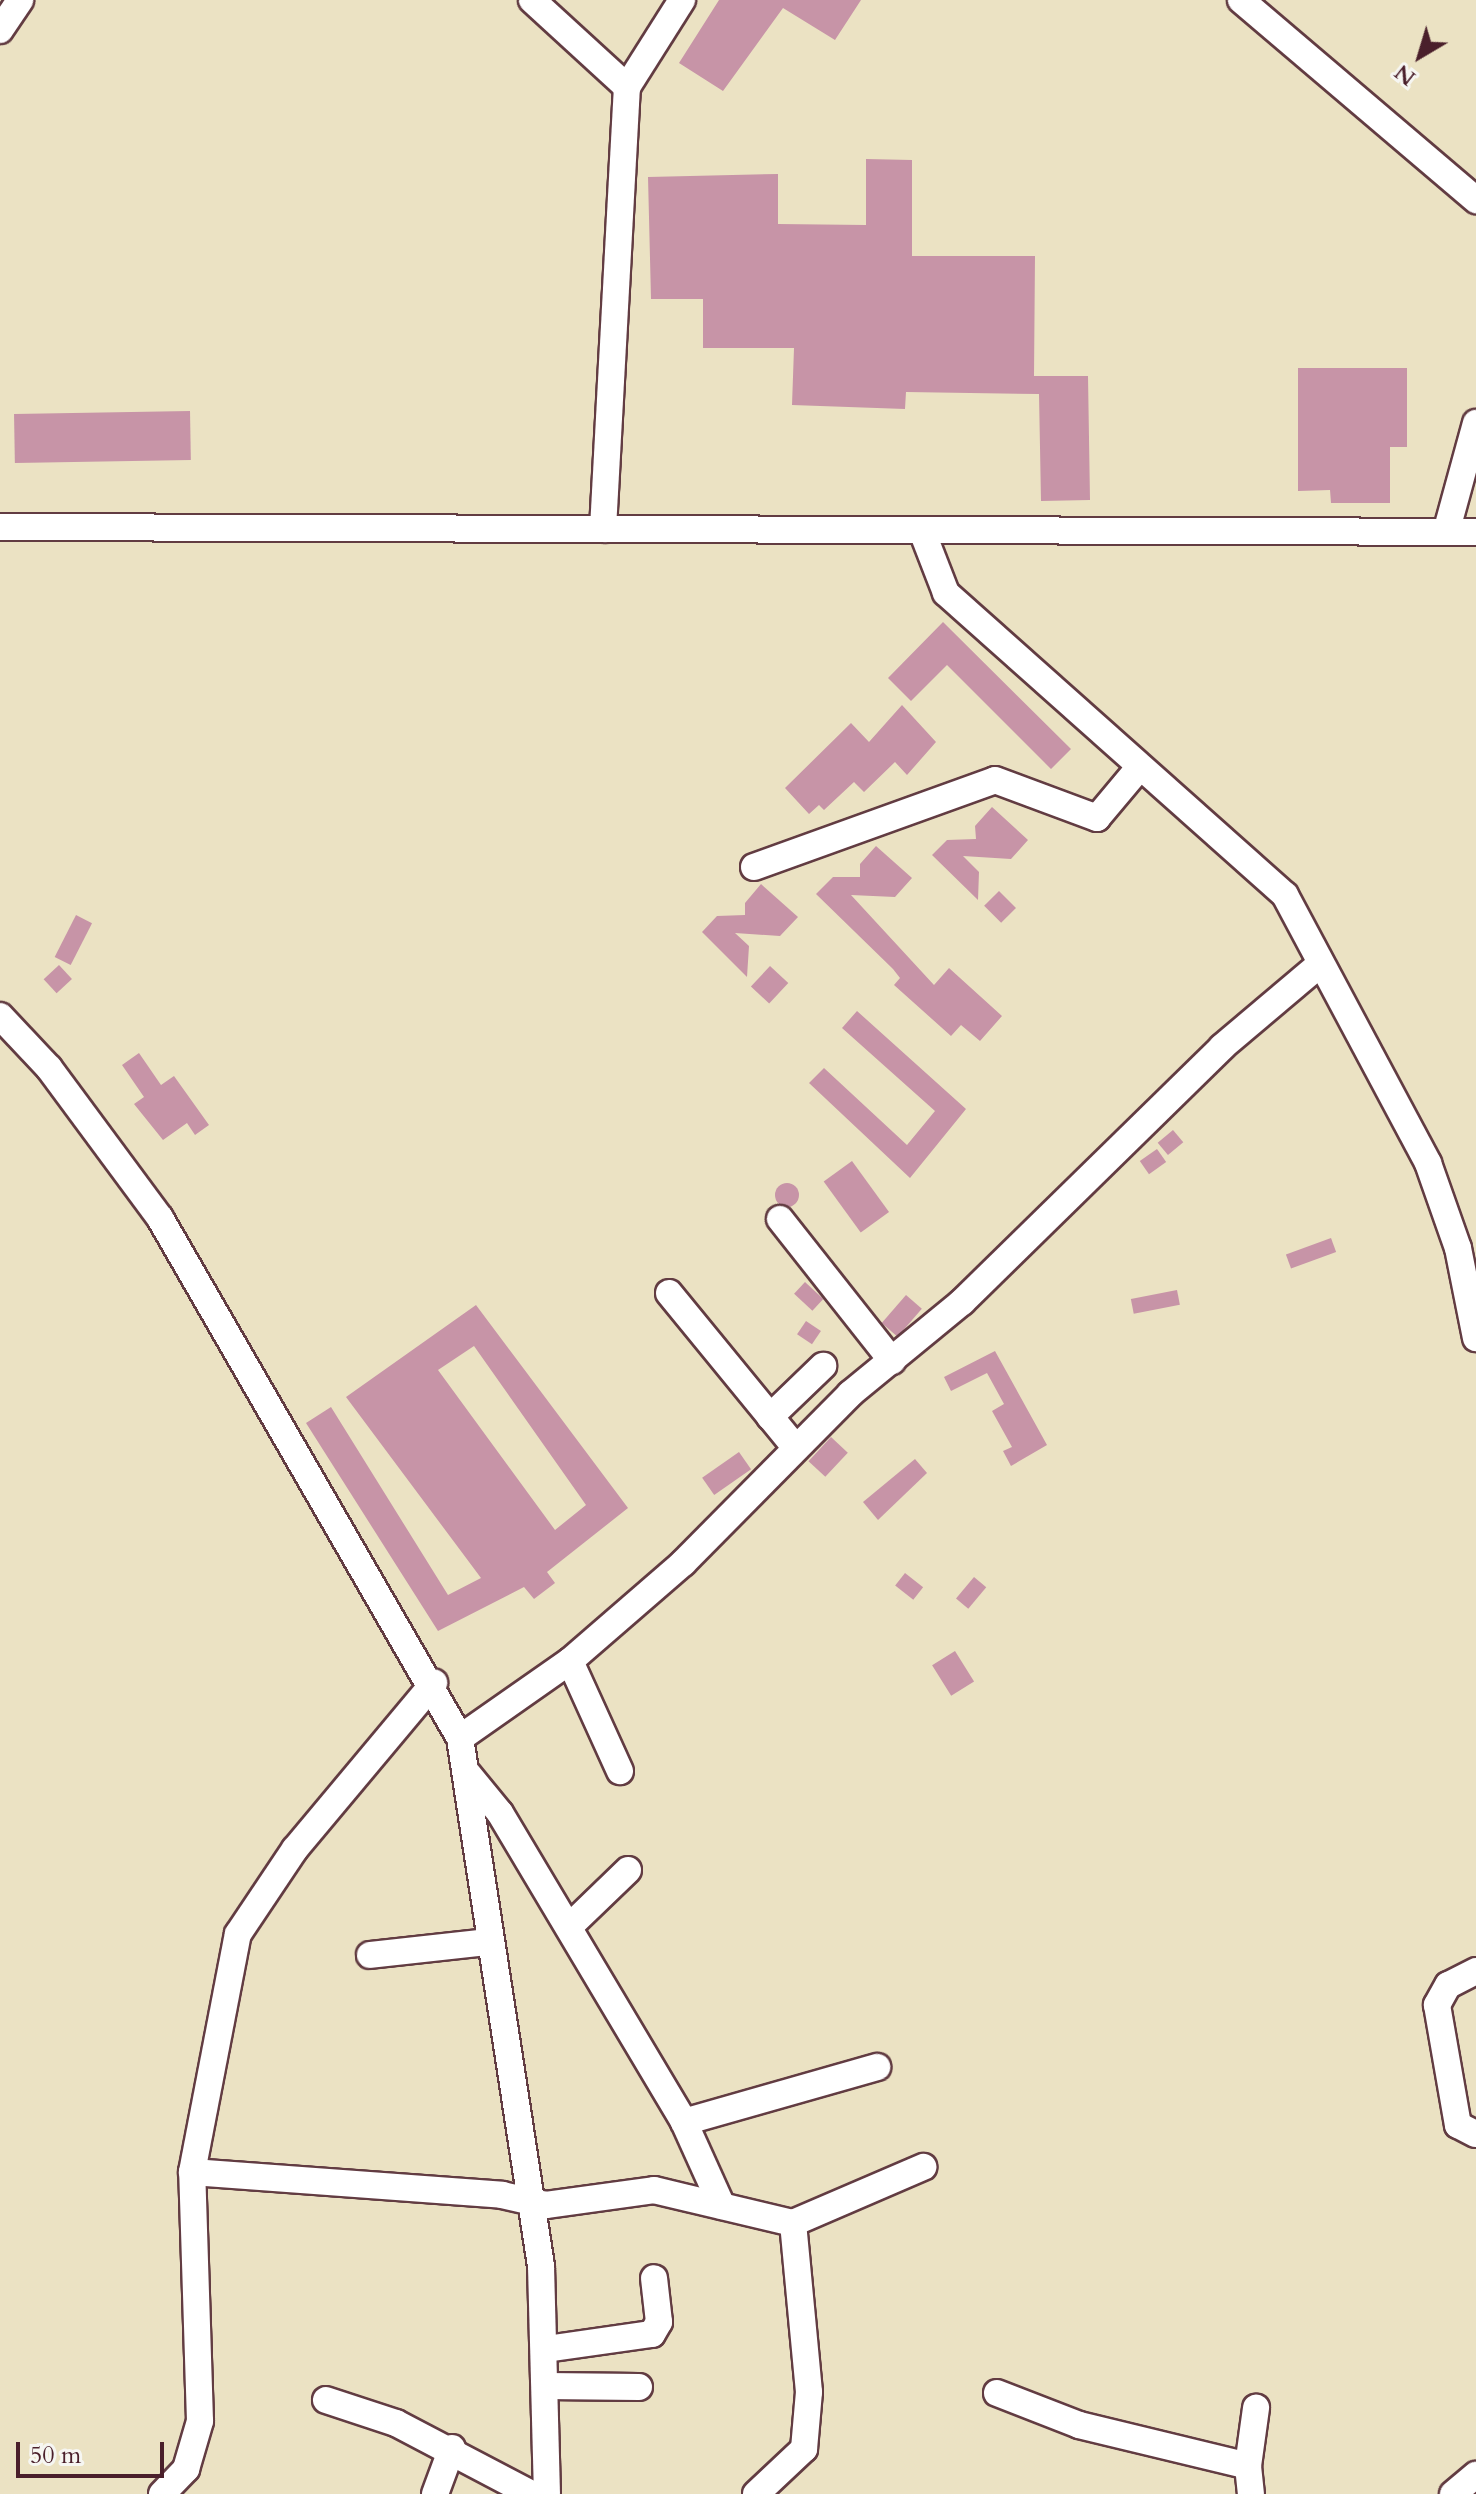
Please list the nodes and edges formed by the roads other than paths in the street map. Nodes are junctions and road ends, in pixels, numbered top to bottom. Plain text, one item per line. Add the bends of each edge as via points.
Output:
1 (20, 0) edge
2 (532, 0) edge
3 (682, 0) edge
4 (1241, 0) edge
5 (0, 30) edge
6 (627, 87) junction
7 (1476, 200) edge
8 (1476, 423) edge
9 (0, 527) edge
10 (603, 529) junction
11 (1447, 529) junction
12 (922, 531) junction
13 (1476, 532) edge
14 (1139, 768) junction
15 (754, 867) dead end
16 (1319, 965) junction
17 (0, 1016) edge
18 (780, 1219) dead end
19 (669, 1293) dead end
20 (1476, 1338) edge
21 (892, 1361) junction
22 (823, 1366) dead end
23 (770, 1417) junction
24 (796, 1448) junction
25 (570, 1661) junction
26 (434, 1683) junction
27 (460, 1738) junction
28 (620, 1771) dead end
29 (468, 1774) junction
30 (628, 1870) dead end
31 (569, 1927) junction
32 (487, 1942) junction
33 (370, 1955) dead end
34 (1476, 1971) edge
35 (877, 2067) dead end
36 (684, 2122) junction
37 (1476, 2134) edge
38 (923, 2167) dead end
39 (192, 2172) junction
40 (531, 2200) junction
41 (722, 2206) junction
42 (793, 2223) junction
43 (654, 2278) dead end
44 (546, 2349) junction
45 (546, 2386) junction
46 (639, 2387) dead end
47 (997, 2393) dead end
48 (326, 2400) dead end
49 (1256, 2408) dead end
50 (452, 2448) junction
51 (1248, 2466) junction
52 (1476, 2476) edge
53 (162, 2494) edge
54 (435, 2494) edge
55 (531, 2494) edge
56 (547, 2494) edge
57 (756, 2494) edge
58 (1251, 2494) edge
59 (1453, 2494) edge

1 - 5 street
2 - 6 street
3 - 6 street
4 - 7 street
6 - 10 street
8 - 11 street
9 - 10 street
10 - 12 street
11 - 12 street
11 - 13 street
12 - 14 street via 946,593
14 - 15 street via 1097,818 995,780
14 - 16 street via 1267,874 1300,918
16 - 20 street via 1389,1079 1428,1163 1458,1248
16 - 21 street
17 - 26 street via 49,1068 160,1218
18 - 21 street
19 - 23 street
21 - 24 street
22 - 23 street
23 - 24 street
24 - 25 street via 683,1563
25 - 27 street
25 - 28 street
26 - 27 street
26 - 39 street via 295,1849 238,1934
27 - 29 street
29 - 31 street
29 - 32 street
30 - 31 street
31 - 36 street
32 - 33 street
32 - 40 street
34 - 37 street via 1448,1985 1437,2005 1458,2125
35 - 36 street
36 - 41 street
38 - 42 street
39 - 40 street
39 - 53 street via 190,2298 200,2421 186,2469
40 - 41 street via 560,2205 654,2190
40 - 44 street
41 - 42 street
42 - 57 street via 809,2392 804,2449
43 - 44 street via 659,2322 652,2334
44 - 45 street
45 - 46 street
45 - 56 street
47 - 51 street via 1079,2425
48 - 50 street
49 - 51 street
50 - 54 street
50 - 55 street
51 - 58 street
52 - 59 street

